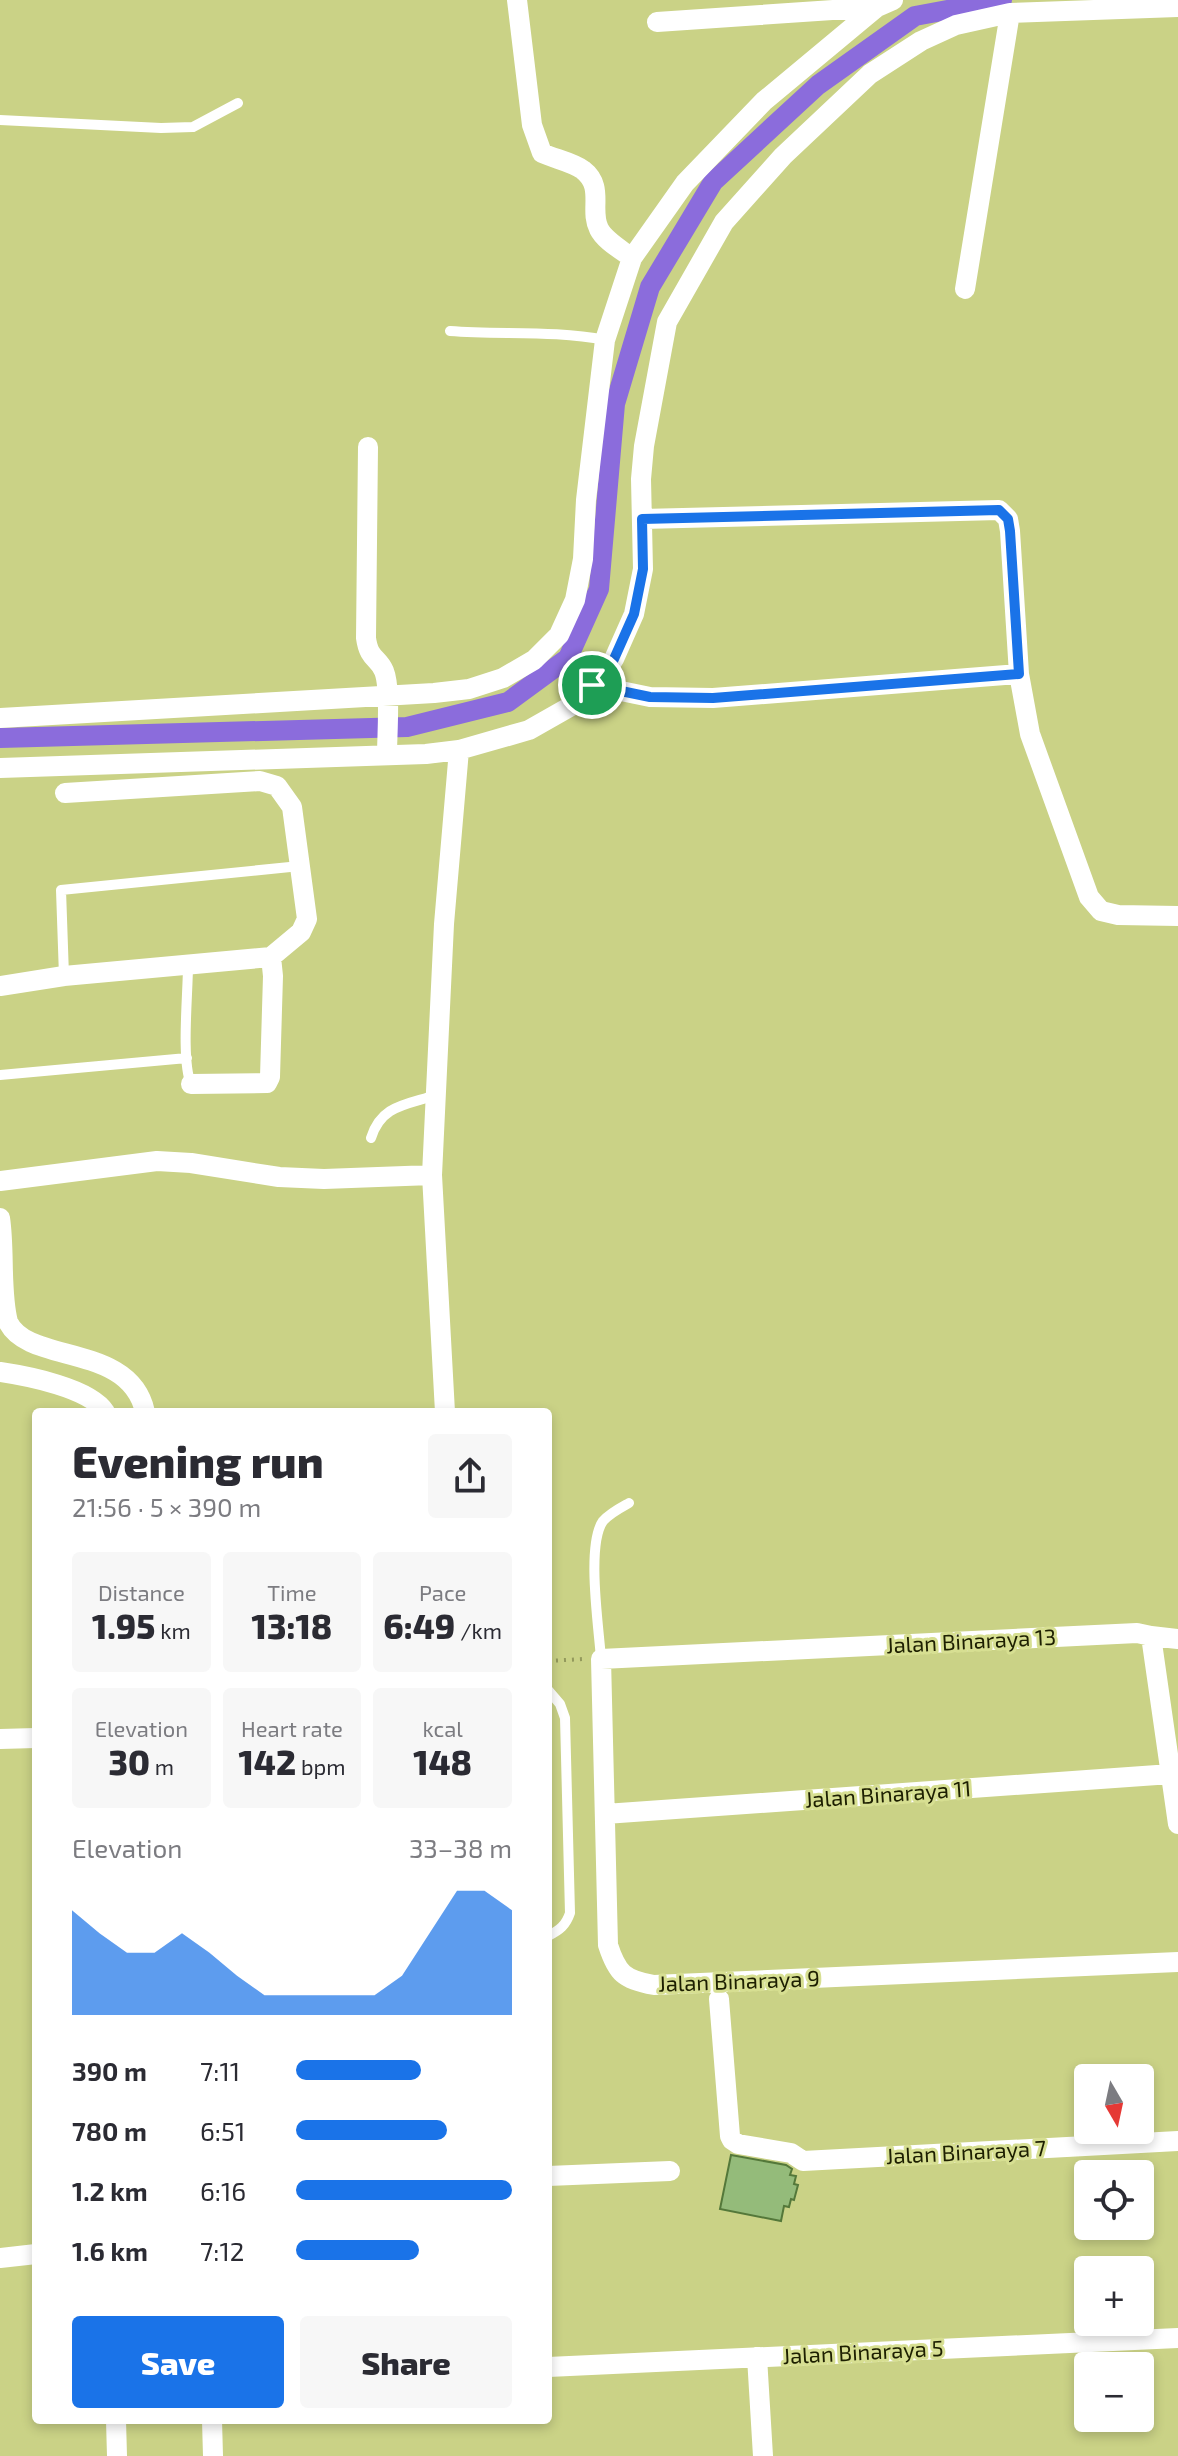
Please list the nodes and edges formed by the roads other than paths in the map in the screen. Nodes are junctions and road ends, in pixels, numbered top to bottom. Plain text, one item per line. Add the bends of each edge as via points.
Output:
1 (517, 0) edge
2 (888, 2) edge
3 (1178, 7) edge
4 (1010, 13) junction
5 (657, 22) dead end
6 (238, 103) dead end
7 (0, 120) edge
8 (632, 258) junction
9 (965, 289) dead end
10 (450, 331) dead end
11 (605, 340) junction
12 (368, 447) dead end
13 (642, 519) junction
14 (1019, 674) junction
15 (592, 685) junction
16 (387, 700) junction
17 (0, 718) edge
18 (387, 750) junction
19 (459, 750) junction
20 (0, 768) edge
21 (65, 793) dead end
22 (300, 866) junction
23 (1178, 916) edge
24 (271, 957) junction
25 (188, 965) junction
26 (64, 976) junction
27 (0, 986) edge
28 (187, 1058) junction
29 (0, 1075) edge
30 (191, 1084) joint
31 (436, 1095) junction
32 (371, 1138) dead end
33 (432, 1175) junction
34 (0, 1181) edge
35 (0, 1218) edge
36 (0, 1372) edge
37 (101, 1408) edge
38 (144, 1408) edge
39 (445, 1408) edge
40 (629, 1503) dead end
41 (1151, 1636) junction
42 (1178, 1639) edge
43 (601, 1659) junction
44 (552, 1695) edge
45 (32, 1738) edge
46 (0, 1739) edge
47 (1171, 1774) junction
48 (605, 1814) junction
49 (1178, 1824) edge
50 (552, 1934) edge
51 (1178, 1962) edge
52 (719, 1999) dead end
53 (1178, 2141) edge
54 (670, 2171) dead end
55 (552, 2176) edge
56 (32, 2254) edge
57 (0, 2258) edge
58 (1178, 2338) edge
59 (757, 2357) junction
60 (552, 2367) edge
61 (116, 2424) edge
62 (212, 2424) edge
63 (117, 2456) edge
64 (213, 2456) edge
65 (763, 2456) edge

1 - 8 street via 536,141 542,153 585,171 594,185 597,225
2 - 5 street
2 - 8 street via 764,101 685,183
3 - 4 street
4 - 9 street
4 - 13 street via 956,25 870,74 783,156 724,222 667,322 644,446
6 - 7 lane via 193,127
8 - 11 street
10 - 11 lane
11 - 16 street via 583,559 575,600 559,635 534,660 503,678 469,689
12 - 16 street via 366,638 385,673
13 - 14 street via 999,510 1010,531
13 - 15 street via 643,569 634,614 614,659
14 - 15 street via 713,698 650,697
14 - 23 street via 1030,734 1089,897 1101,911 1118,915
15 - 19 street via 573,705 529,730
16 - 17 street
16 - 18 street
18 - 19 street
18 - 20 street
19 - 31 street
21 - 22 street via 269,783 292,807
22 - 24 street via 307,919 301,932
22 - 26 lane via 61,890
24 - 25 street
24 - 30 street via 267,1083
25 - 26 street
25 - 28 lane
26 - 27 street
28 - 29 lane
28 - 30 lane
31 - 32 lane via 385,1112
31 - 33 street
33 - 34 street via 279,1177 157,1161
33 - 39 street
35 - 38 street via 2,1296 10,1326 19,1337 89,1359 125,1378 137,1389
36 - 37 street via 91,1398
40 - 43 lane via 602,1523 597,1537
41 - 42 street, Jalan Binaraya 13
41 - 43 street, Jalan Binaraya 13
41 - 47 street
43 - 48 street, Jalan Binaraya 9
44 - 50 lane via 565,1718 570,1913 567,1923
45 - 46 street
47 - 48 street, Jalan Binaraya 11
47 - 49 street
48 - 51 street, Jalan Binaraya 9 via 608,1945 621,1974 636,1982
52 - 53 street, Jalan Binaraya 7 via 732,2140 738,2144 791,2153 803,2161
54 - 55 street
56 - 57 street
58 - 59 street, Jalan Binaraya 5
59 - 60 street, Jalan Binaraya 5
59 - 65 street
61 - 63 street
62 - 64 street

